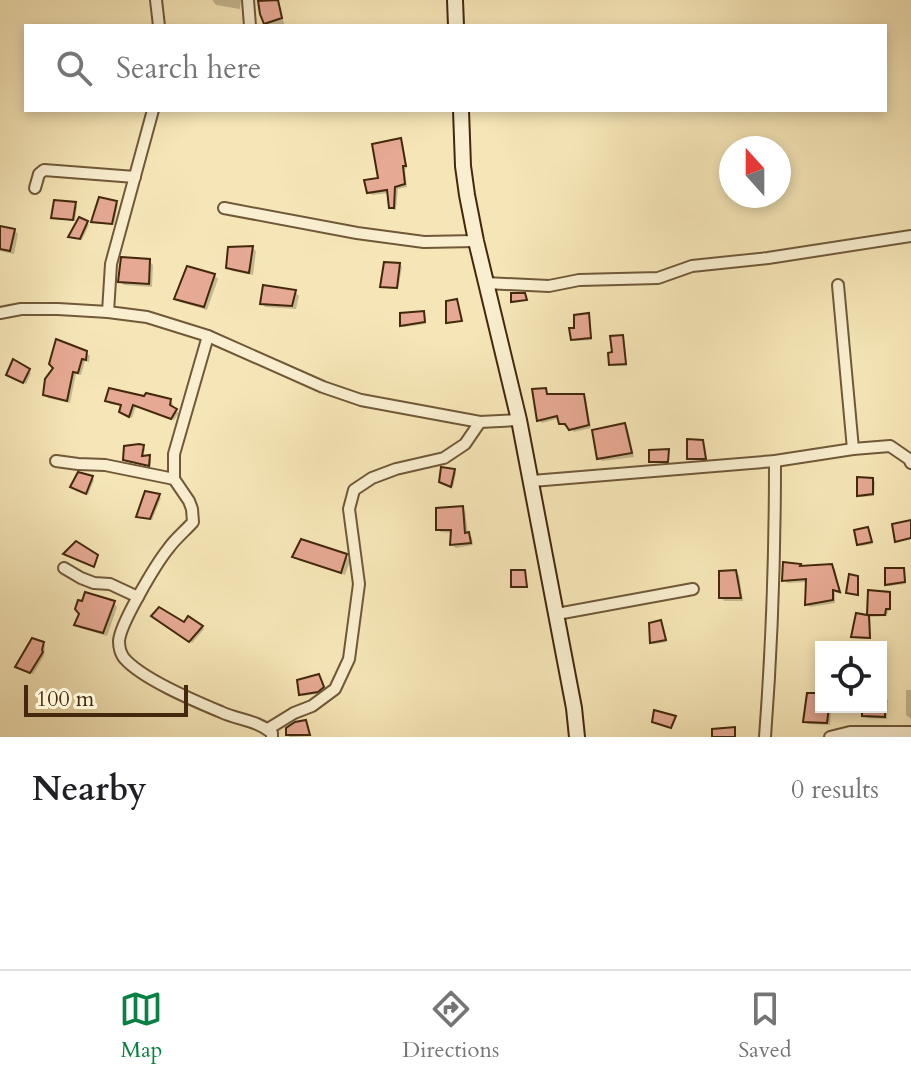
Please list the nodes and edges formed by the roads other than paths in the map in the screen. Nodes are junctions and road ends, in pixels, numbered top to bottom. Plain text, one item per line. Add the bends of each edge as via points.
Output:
1 (156, 0) edge
2 (248, 0) edge
3 (455, 0) edge
4 (159, 24) edge
5 (250, 24) edge
6 (456, 24) edge
7 (152, 112) edge
8 (461, 112) edge
9 (135, 177) junction
10 (35, 188) dead end
11 (224, 208) dead end
12 (911, 236) edge
13 (476, 241) junction
14 (486, 283) junction
15 (838, 285) dead end
16 (108, 312) junction
17 (0, 313) edge
18 (208, 336) junction
19 (519, 420) junction
20 (480, 422) junction
21 (853, 449) junction
22 (56, 461) dead end
23 (775, 461) junction
24 (911, 463) edge
25 (174, 479) junction
26 (532, 481) junction
27 (64, 568) dead end
28 (693, 589) dead end
29 (138, 597) junction
30 (557, 614) junction
31 (911, 732) edge
32 (270, 733) edge
33 (577, 737) edge
34 (765, 737) edge
35 (830, 737) edge

1 - 4 street
2 - 5 street
3 - 6 main road
7 - 9 street
8 - 13 main road via 463,166
9 - 10 street via 44,170
9 - 16 street via 111,264
11 - 13 street via 424,242
12 - 14 street via 692,266 658,278 549,286
13 - 14 main road
14 - 19 main road
15 - 21 street
16 - 17 street
16 - 18 street via 147,317
18 - 20 street via 361,400
18 - 25 street via 174,454
19 - 20 street
19 - 26 main road
20 - 32 street via 465,444 444,458 396,469 354,490 349,509 359,584 349,659 335,689
21 - 23 street
21 - 24 street via 890,446
22 - 25 street
23 - 26 street
23 - 34 street
25 - 29 street via 189,501 193,522 167,550
26 - 30 main road
27 - 29 street
28 - 30 street
29 - 32 street via 119,640 123,657 151,679
30 - 33 main road
31 - 35 street

